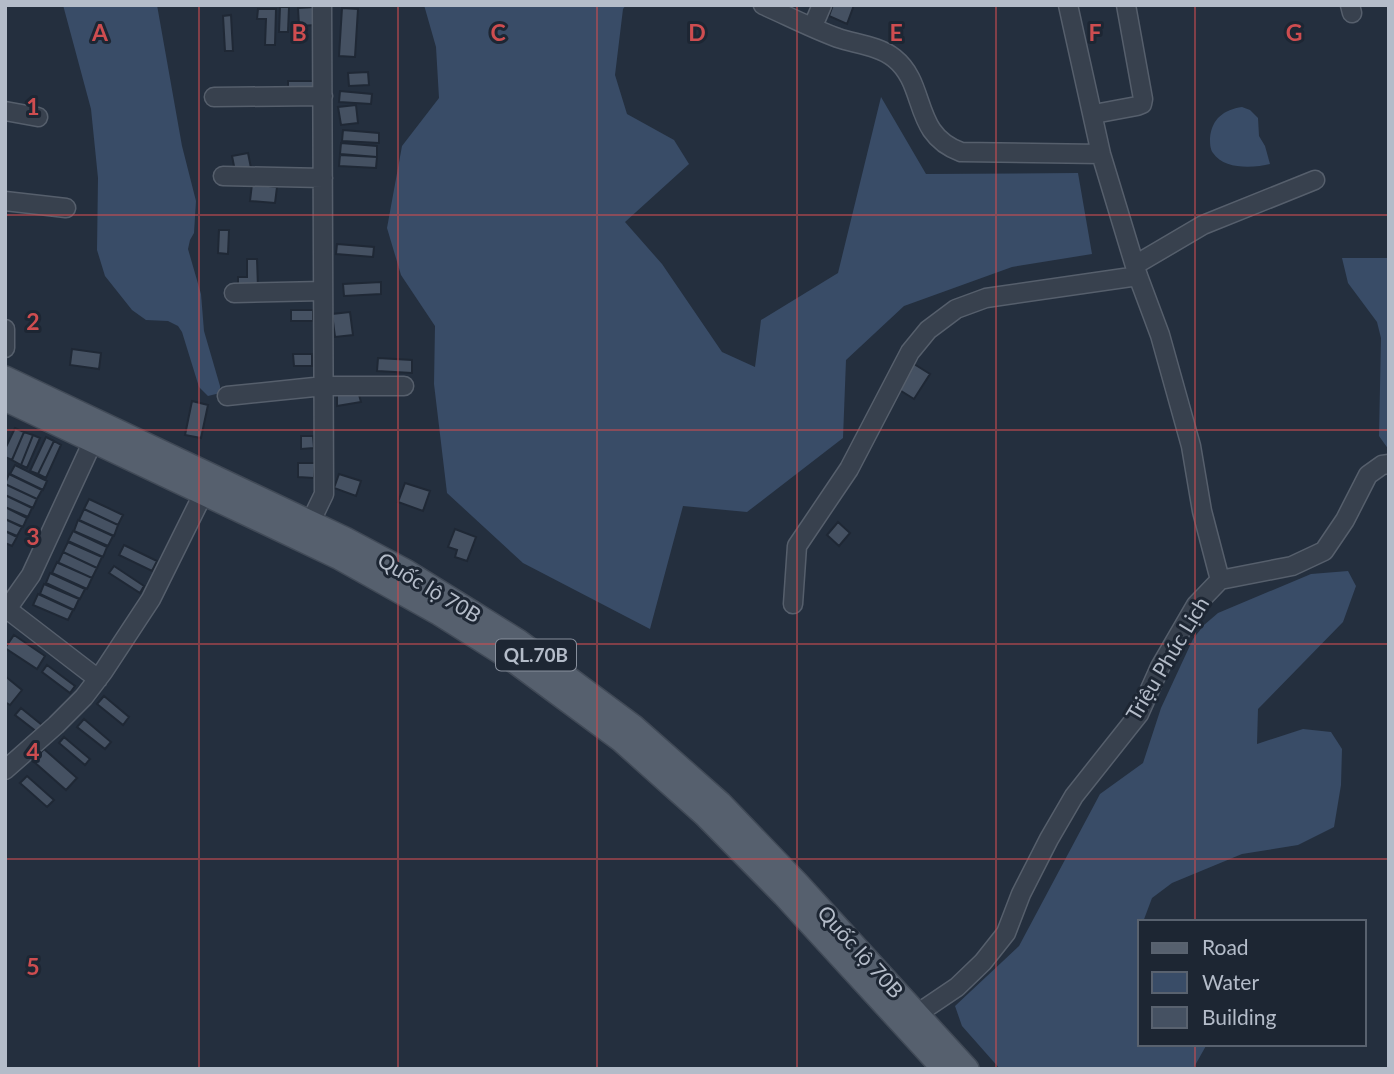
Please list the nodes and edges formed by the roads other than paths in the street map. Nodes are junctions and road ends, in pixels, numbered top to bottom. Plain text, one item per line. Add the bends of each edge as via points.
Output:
1 (322, 5) edge
2 (763, 5) edge
3 (822, 5) edge
4 (1068, 5) edge
5 (1126, 5) edge
6 (813, 26) junction
7 (323, 96) junction
8 (214, 97) dead end
9 (5, 111) edge
10 (1094, 114) junction
11 (38, 117) dead end
12 (1101, 154) junction
13 (223, 176) dead end
14 (323, 178) junction
15 (1315, 180) dead end
16 (5, 201) edge
17 (66, 208) dead end
18 (1136, 270) junction
19 (323, 291) junction
20 (234, 293) dead end
21 (5, 329) edge
22 (5, 348) edge
23 (5, 378) edge
24 (324, 386) junction
25 (404, 387) dead end
26 (227, 396) dead end
27 (5, 399) edge
28 (93, 441) junction
29 (1389, 464) edge
30 (202, 482) junction
31 (310, 523) junction
32 (1220, 580) junction
33 (793, 604) dead end
34 (6, 610) edge
35 (98, 679) junction
36 (5, 770) edge
37 (791, 889) junction
38 (917, 1014) junction
39 (944, 1069) edge
40 (967, 1069) edge

1 - 7 street
2 - 6 street
3 - 6 street
4 - 10 street
5 - 10 street via 1142,104
6 - 12 street via 893,57 907,75 926,122 948,147 961,152
7 - 8 street
7 - 14 street
9 - 11 street
10 - 12 street
12 - 18 street
13 - 14 street
14 - 19 street
15 - 18 street via 1203,225
16 - 17 street
18 - 32 street via 1160,335 1187,434
18 - 33 street via 986,298 956,309 928,330 910,352 849,469 797,546
19 - 20 street
19 - 24 street
21 - 22 street
23 - 30 main road, Quốc lộ 70B / QL.70B
24 - 25 street
24 - 26 street
24 - 31 street via 324,494
27 - 28 main road, Quốc lộ 70B / QL.70B
28 - 30 main road, Quốc lộ 70B / QL.70B
28 - 34 street via 31,575
29 - 32 street, Triệu Phúc Lịch via 1368,475 1324,551 1292,566
30 - 31 main road, Quốc lộ 70B / QL.70B
30 - 35 street via 152,599
30 - 37 main road, Quốc lộ 70B / QL.70B via 510,658 621,740
31 - 37 main road, Quốc lộ 70B / QL.70B via 454,600 634,727 720,803
32 - 38 street, Triệu Phúc Lịch via 1196,605 1139,713 1074,796 1021,894 1006,933 957,987
34 - 35 street
35 - 36 street via 56,725
37 - 38 main road, Quốc lộ 70B / QL.70B
37 - 39 main road, Quốc lộ 70B / QL.70B
38 - 40 main road, Quốc lộ 70B / QL.70B

